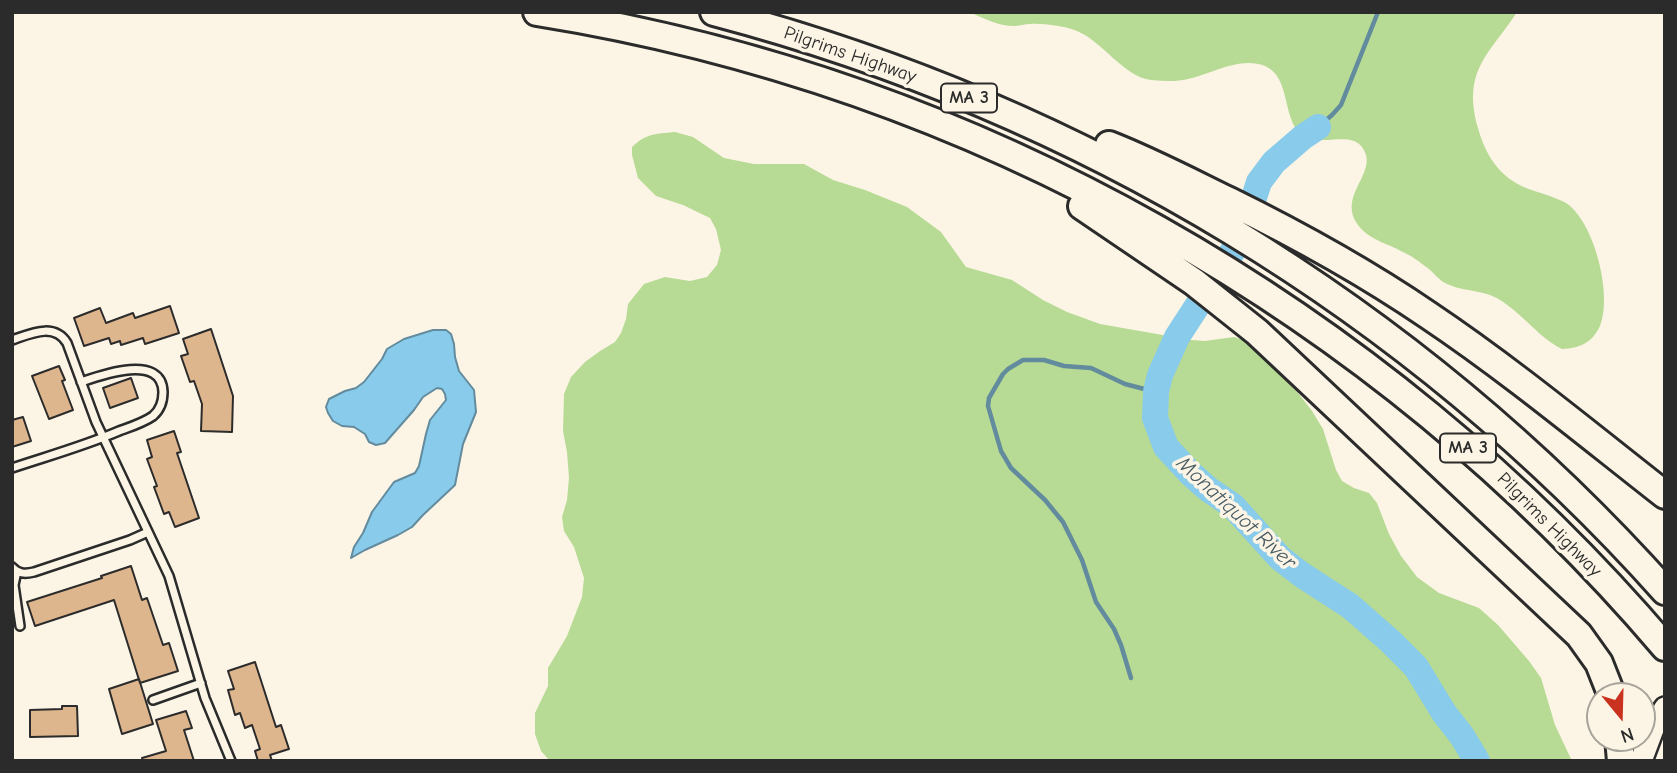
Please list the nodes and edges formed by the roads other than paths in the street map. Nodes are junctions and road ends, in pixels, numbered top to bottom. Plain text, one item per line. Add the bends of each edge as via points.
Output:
1 (537, 12) edge
2 (714, 12) edge
3 (915, 114) junction
4 (1216, 207) junction
5 (12, 340) edge
6 (81, 382) junction
7 (103, 438) junction
8 (12, 468) edge
9 (1665, 495) edge
10 (148, 532) junction
11 (14, 569) edge
12 (1665, 591) edge
13 (20, 626) dead end
14 (1660, 642) edge
15 (1606, 682) edge
16 (201, 683) junction
17 (153, 700) dead end
18 (1665, 708) edge
19 (231, 761) edge
20 (1641, 761) edge

1 - 3 highway, Pilgrims Highway / MA 3 via 685,42 813,78
2 - 4 highway, Pilgrims Highway / MA 3 via 909,74 998,109 1157,187
3 - 14 highway, Pilgrims Highway / MA 3 via 1039,167 1193,248 1346,351 1494,470 1573,546
3 - 15 highway via 1060,192 1239,317 1579,635
4 - 9 highway via 1288,231 1450,330
4 - 12 highway, Pilgrims Highway / MA 3 via 1273,257 1387,335 1471,402 1573,495
5 - 6 lane via 40,331 59,334
6 - 7 lane
6 - 7 lane via 130,369 152,373 163,387 157,412
7 - 8 lane
7 - 10 lane
10 - 11 lane via 40,571
10 - 16 lane via 173,587
11 - 13 lane
16 - 17 lane
16 - 19 lane
18 - 20 main road

